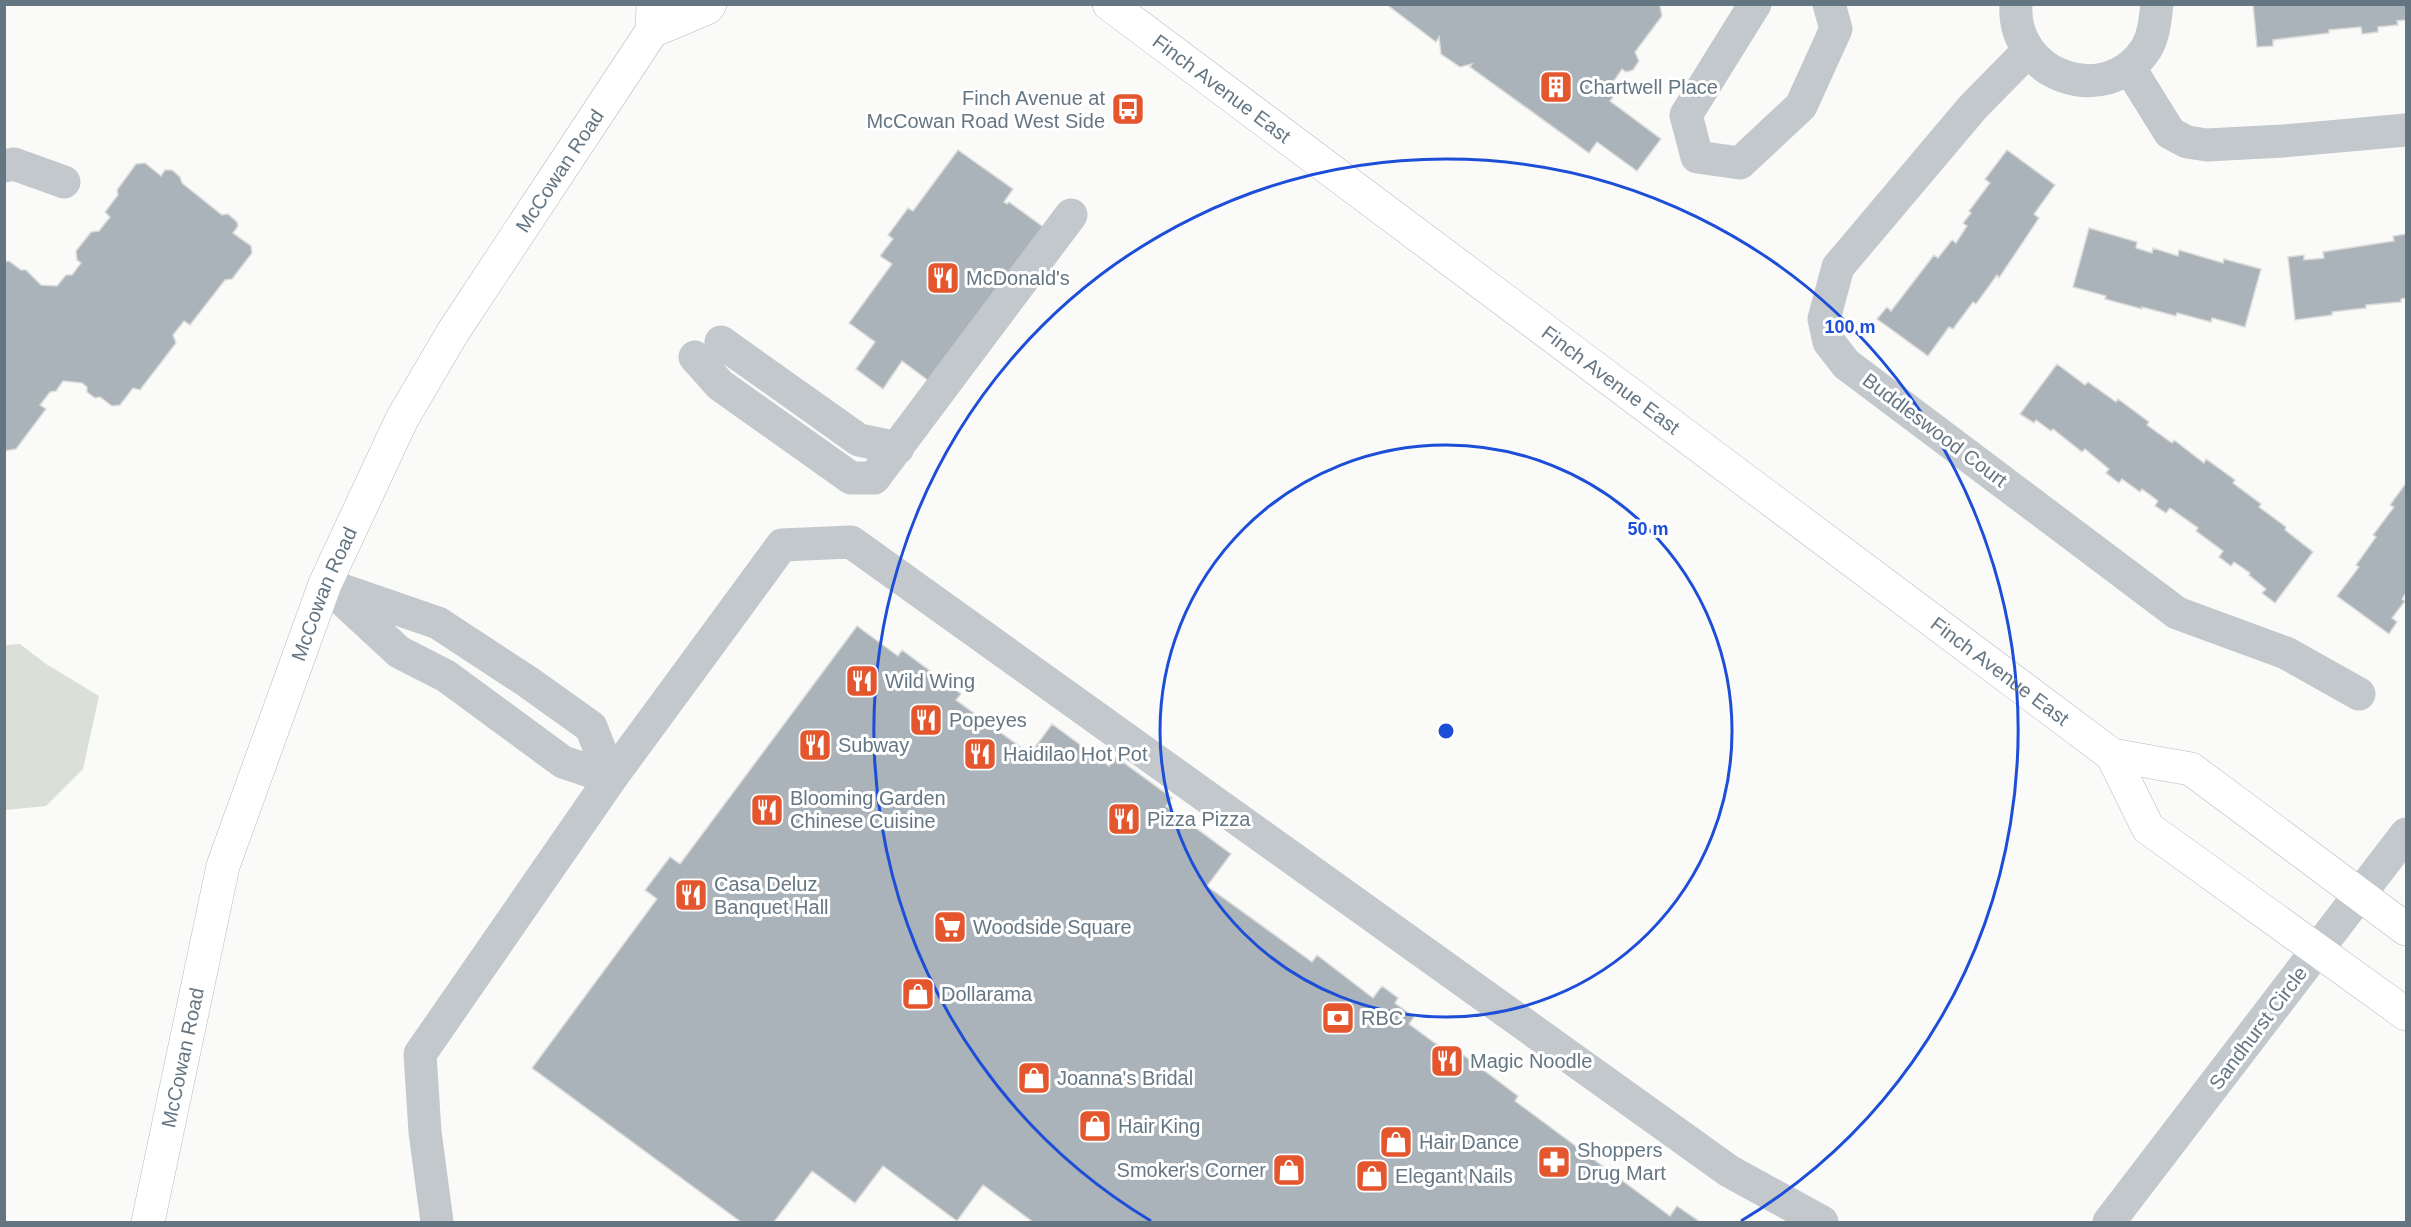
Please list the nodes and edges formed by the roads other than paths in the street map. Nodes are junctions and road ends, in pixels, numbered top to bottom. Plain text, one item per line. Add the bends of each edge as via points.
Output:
1 (710, 4) edge
2 (1109, 4) edge
3 (1755, 4) edge
4 (1829, 4) edge
5 (2157, 4) edge
6 (2011, 8) edge
7 (653, 18) edge
8 (2028, 51) junction
9 (2129, 67) junction
10 (2406, 130) edge
11 (4, 166) edge
12 (64, 182) dead end
13 (1071, 215) dead end
14 (708, 349) dead end
15 (325, 584) junction
16 (2359, 694) dead end
17 (2112, 755) junction
18 (611, 778) junction
19 (2406, 834) edge
20 (2360, 896) junction
21 (2406, 929) edge
22 (2317, 951) junction
23 (2406, 1014) edge
24 (148, 1222) edge
25 (437, 1222) edge
26 (1822, 1222) edge
27 (2109, 1222) edge

1 - 7 main road, McCowan Road via 707,8
2 - 17 main road, Finch Avenue East
3 - 4 street via 1686,115 1697,157 1740,163 1801,106 1836,29
5 - 9 street via 2155,27 2146,49
6 - 8 street
7 - 15 main road, McCowan Road via 407,409
8 - 9 street via 2044,68 2065,78 2110,78
8 - 16 street, Buddleswood Court via 1973,107 1838,267 1824,319 1829,342 1846,364 2177,613 2286,653
9 - 10 street via 2170,133 2187,142 2207,145 2283,141
11 - 12 street via 14,164
13 - 14 street via 898,448 859,440
15 - 18 street via 399,652 446,676 563,762
15 - 18 street via 438,622 528,682 591,727
15 - 24 main road, McCowan Road via 223,866
17 - 20 main road, Finch Avenue East via 2191,769
17 - 22 main road, Finch Avenue East via 2148,828
18 - 25 street via 420,1054
18 - 26 street via 782,545 851,542 1729,1171
19 - 20 street, Sandhurst Circle
20 - 21 main road, Finch Avenue East
20 - 22 street, Sandhurst Circle
22 - 23 main road, Finch Avenue East
22 - 27 street, Sandhurst Circle

